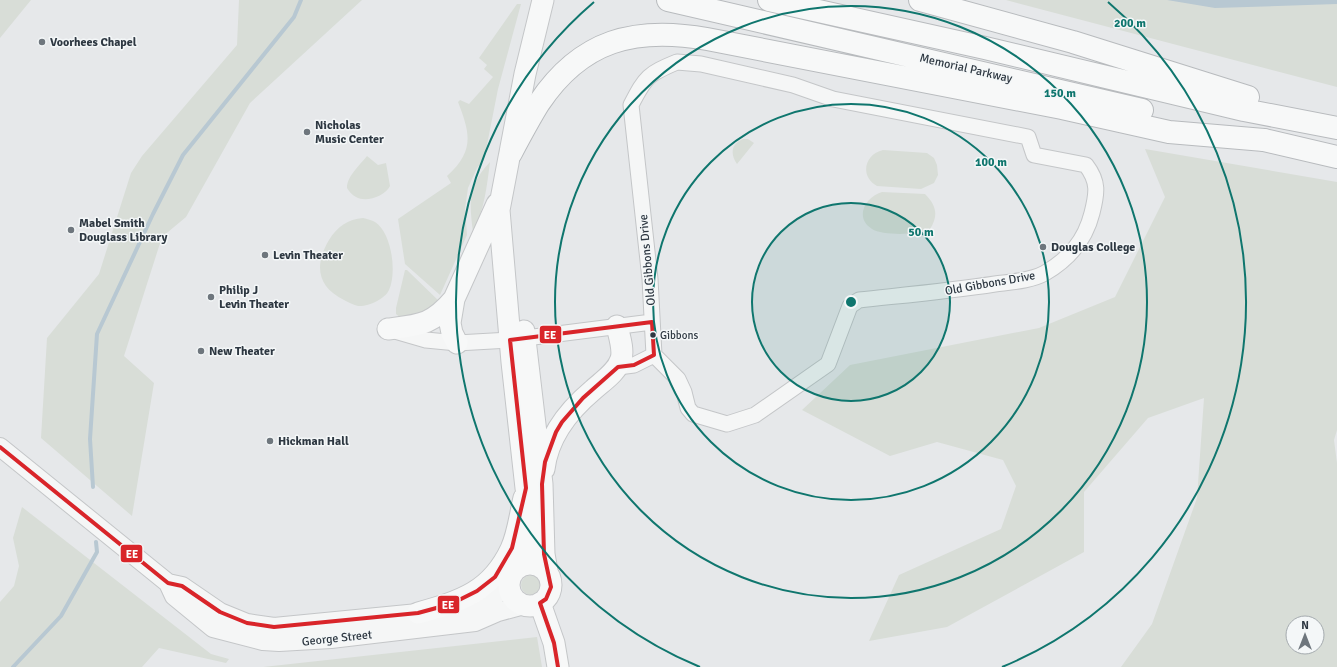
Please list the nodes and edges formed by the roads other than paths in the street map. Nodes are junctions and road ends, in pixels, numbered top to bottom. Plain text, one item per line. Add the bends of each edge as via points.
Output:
1 (543, 0) edge
2 (668, 0) edge
3 (768, 0) edge
4 (920, 0) edge
5 (1337, 127) edge
6 (1264, 140) junction
7 (510, 153) junction
8 (1337, 157) edge
9 (504, 193) junction
10 (454, 299) junction
11 (652, 322) junction
12 (616, 326) junction
13 (383, 327) joint
14 (517, 339) junction
15 (457, 343) junction
16 (654, 355) junction
17 (618, 367) junction
18 (0, 447) edge
19 (534, 486) junction
20 (546, 571) junction
21 (513, 575) junction
22 (168, 583) junction
23 (532, 604) junction
24 (418, 613) junction
25 (558, 667) edge

1 - 7 main road, George Street
2 - 6 highway, Memorial Parkway
3 - 5 highway, Memorial Parkway via 985,48 1244,110
4 - 5 highway via 1073,42
6 - 7 highway via 1169,132 714,40 661,33 614,41 573,65 554,83 540,102
6 - 8 highway
7 - 9 main road, George Street
9 - 10 main road via 495,207
9 - 14 main road, George Street via 499,210
10 - 13 main road via 431,321 414,326
10 - 15 main road via 450,323
11 - 12 street
11 - 16 street, Old Gibbons Drive
11 - 16 street, Old Gibbons Drive via 650,279 631,105 652,72 677,62 701,64 793,85 833,100 1028,137 1034,155 1086,165 1095,176 1096,198 1089,225 1074,252 1044,274 934,293 859,300 850,306 828,364 755,415 727,424 693,414 688,408 678,379
12 - 14 street
12 - 17 main road via 622,357
13 - 15 street via 426,340
14 - 15 street
14 - 19 main road, George Street
16 - 17 street via 634,365
17 - 19 main road via 583,398 562,422 550,444
18 - 22 street, George Street
19 - 20 main road, George Street
19 - 21 main road, George Street via 532,534 527,550
19 - 24 main road via 512,548 495,577 464,598
20 - 21 main road via 542,567 526,564
20 - 23 main road via 551,587 546,599
21 - 23 main road via 512,595
21 - 24 street, George Street via 494,598 475,608
22 - 23 street, George Street via 174,596 213,628 263,641 279,642 331,639 475,622 498,612
22 - 24 street, George Street via 182,586 220,612 247,623 274,627
23 - 25 main road via 554,642

